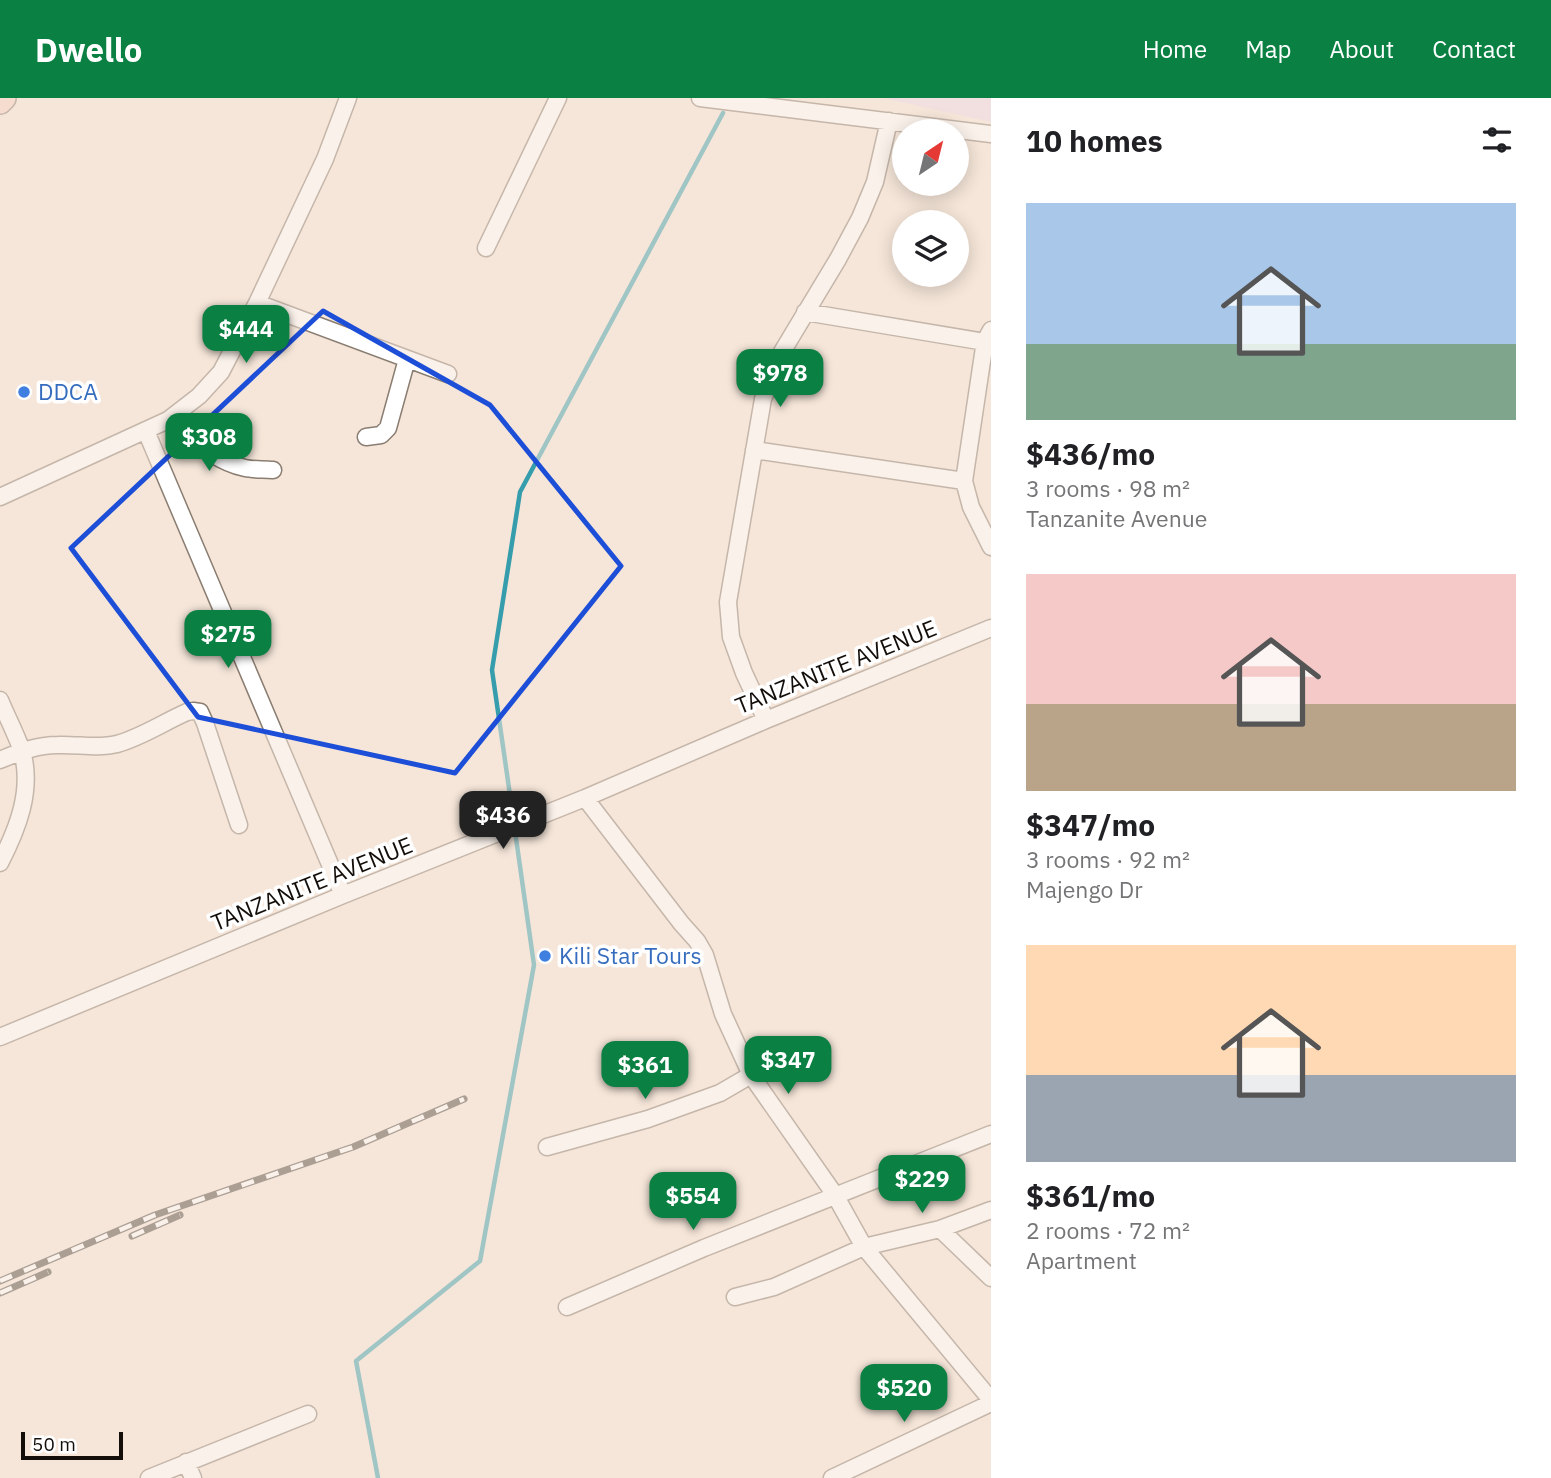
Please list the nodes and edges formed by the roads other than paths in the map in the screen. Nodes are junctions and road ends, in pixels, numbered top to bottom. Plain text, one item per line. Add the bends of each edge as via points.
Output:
1 (4, 98) edge
2 (348, 98) edge
3 (558, 98) edge
4 (699, 98) edge
5 (0, 102) edge
6 (889, 121) junction
7 (991, 134) edge
8 (485, 248) dead end
9 (257, 303) junction
10 (805, 312) junction
11 (989, 338) edge
12 (407, 359) junction
13 (448, 374) dead end
14 (168, 420) junction
15 (146, 431) junction
16 (366, 438) dead end
17 (754, 450) junction
18 (273, 470) dead end
19 (964, 481) junction
20 (0, 497) edge
21 (991, 547) edge
22 (991, 628) edge
23 (0, 700) edge
24 (766, 720) junction
25 (22, 751) junction
26 (0, 760) edge
27 (585, 798) junction
28 (239, 825) dead end
29 (0, 863) edge
30 (343, 895) junction
31 (0, 1037) edge
32 (751, 1075) junction
33 (991, 1134) edge
34 (547, 1147) dead end
35 (835, 1195) junction
36 (991, 1210) edge
37 (940, 1229) junction
38 (864, 1247) junction
39 (991, 1278) edge
40 (735, 1297) dead end
41 (566, 1307) dead end
42 (991, 1402) edge
43 (308, 1414) dead end
44 (186, 1462) junction
45 (149, 1478) edge
46 (193, 1478) edge
47 (832, 1478) edge

1 - 5 main road
2 - 9 street via 325,159
3 - 8 street
4 - 6 street
6 - 7 street
6 - 10 street via 860,218
9 - 12 street
9 - 14 street via 221,372
10 - 11 street
10 - 17 street via 762,400
11 - 19 street
12 - 13 street
12 - 16 street via 388,428
14 - 15 street
14 - 18 street via 224,461 248,469
15 - 20 street
15 - 30 street
17 - 19 street
17 - 24 street via 729,601 731,637
19 - 21 street
22 - 24 street, TANZANITE AVENUE
23 - 25 street
24 - 27 street, TANZANITE AVENUE
25 - 26 street
25 - 28 street via 50,745 117,744 187,712 200,712
25 - 29 street via 27,780 23,806
27 - 30 street, TANZANITE AVENUE
27 - 32 street via 697,941
30 - 31 street, TANZANITE AVENUE
32 - 34 street via 720,1093 648,1119
32 - 35 street
33 - 35 street
35 - 38 street
35 - 41 street
36 - 37 street
37 - 38 street
37 - 39 street
38 - 40 street via 774,1287
38 - 42 street
42 - 47 street
43 - 44 street
44 - 45 street
44 - 46 street

